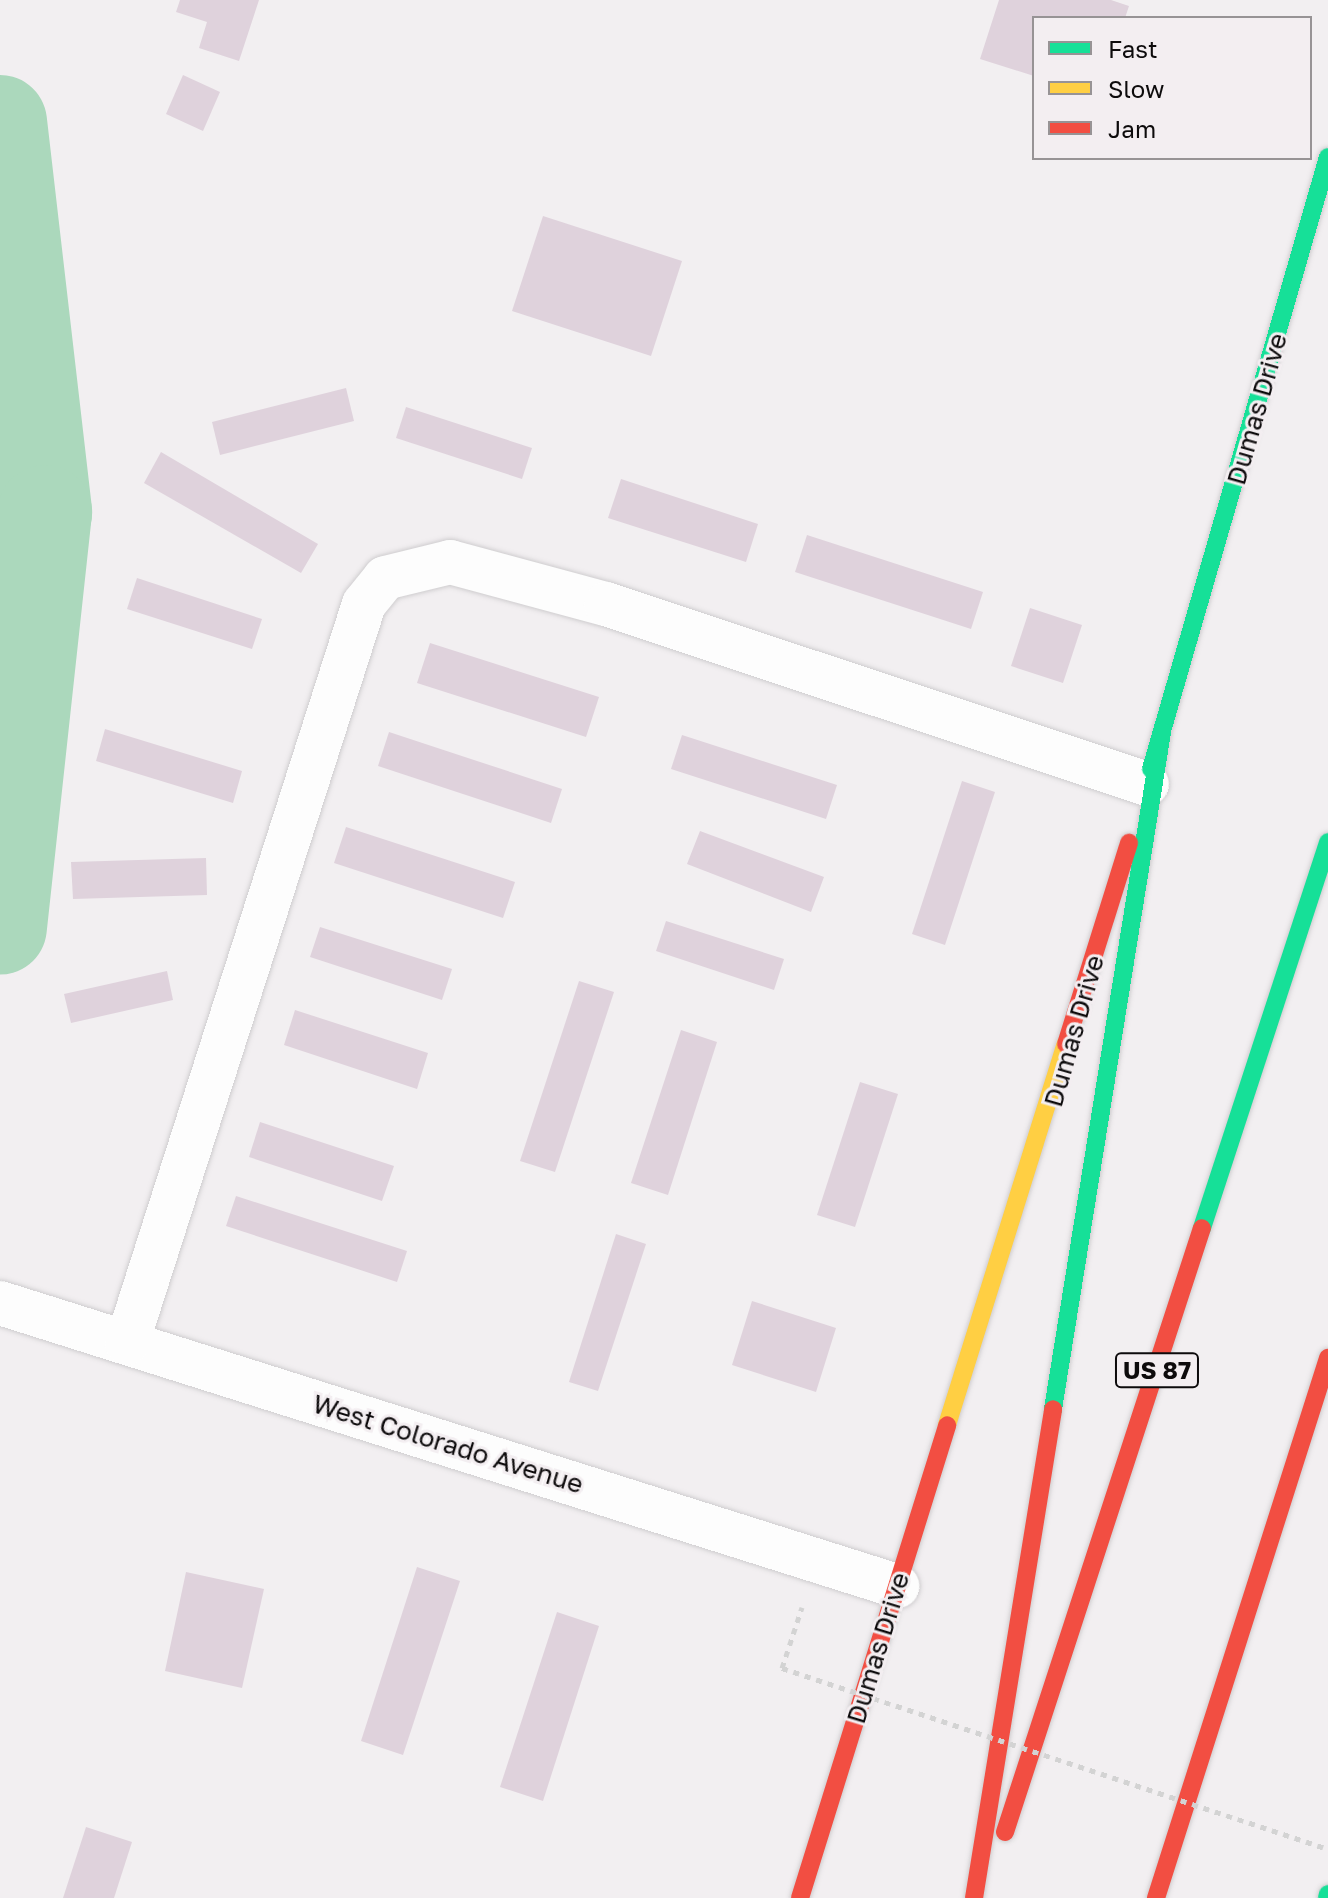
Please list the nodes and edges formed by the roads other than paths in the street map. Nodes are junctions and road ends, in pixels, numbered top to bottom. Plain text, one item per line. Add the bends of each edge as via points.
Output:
1 (1328, 157) edge
2 (1162, 732) junction
3 (1147, 784) junction
4 (1328, 842) edge
5 (0, 1303) edge
6 (127, 1343) junction
7 (1328, 1358) edge
8 (1298, 1525) dead end
9 (897, 1586) junction
10 (1203, 1755) junction
11 (800, 1898) edge
12 (974, 1898) edge
13 (984, 1898) edge
14 (1156, 1898) edge

1 - 2 main road, Dumas Drive
2 - 3 main road, Dumas Drive
2 - 12 main road
3 - 6 street via 606,604 478,569 450,562 385,578 364,604
3 - 9 main road, Dumas Drive via 1044,1134
4 - 13 main road, US 87
5 - 6 street, West Colorado Avenue
6 - 9 street, West Colorado Avenue
7 - 10 main road
8 - 10 main road
9 - 11 main road, Dumas Drive
10 - 14 main road

